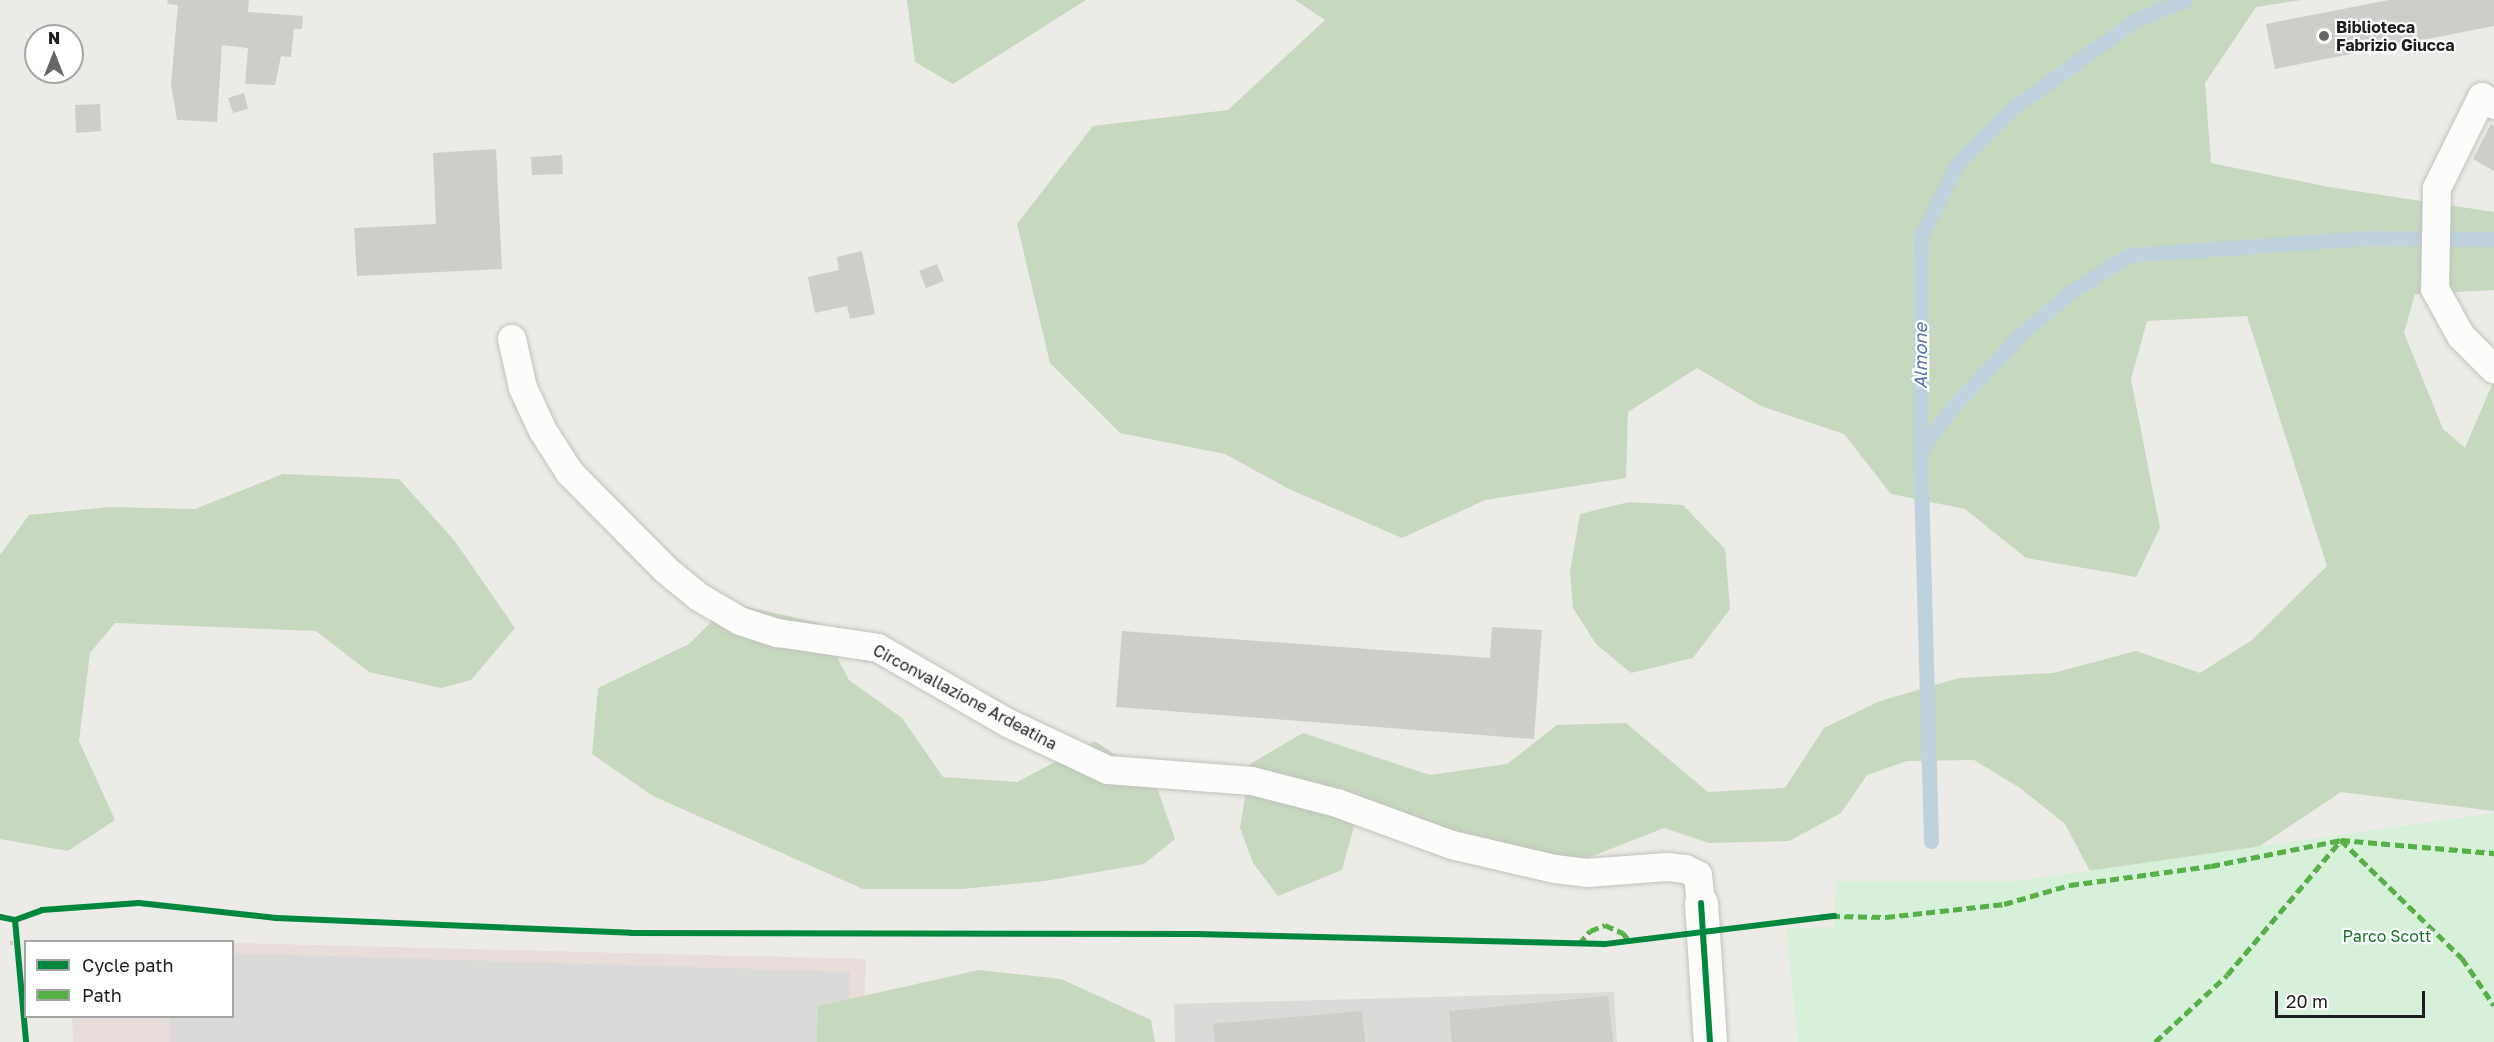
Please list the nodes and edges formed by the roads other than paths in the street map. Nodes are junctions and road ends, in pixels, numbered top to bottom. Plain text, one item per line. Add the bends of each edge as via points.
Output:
1 (2494, 105) edge
2 (512, 339) dead end
3 (2494, 369) edge
4 (1701, 903) joint
5 (1710, 1042) edge

1 - 3 lane via 2482,97 2437,188 2435,289 2461,336
2 - 4 lane, Circonvallazione Ardeatina via 523,388 543,431 570,473 666,570 699,597 740,621 778,633 878,648 1008,723 1108,770 1252,781 1337,803 1452,845 1555,869 1587,873 1685,869 1698,875
4 - 5 street

